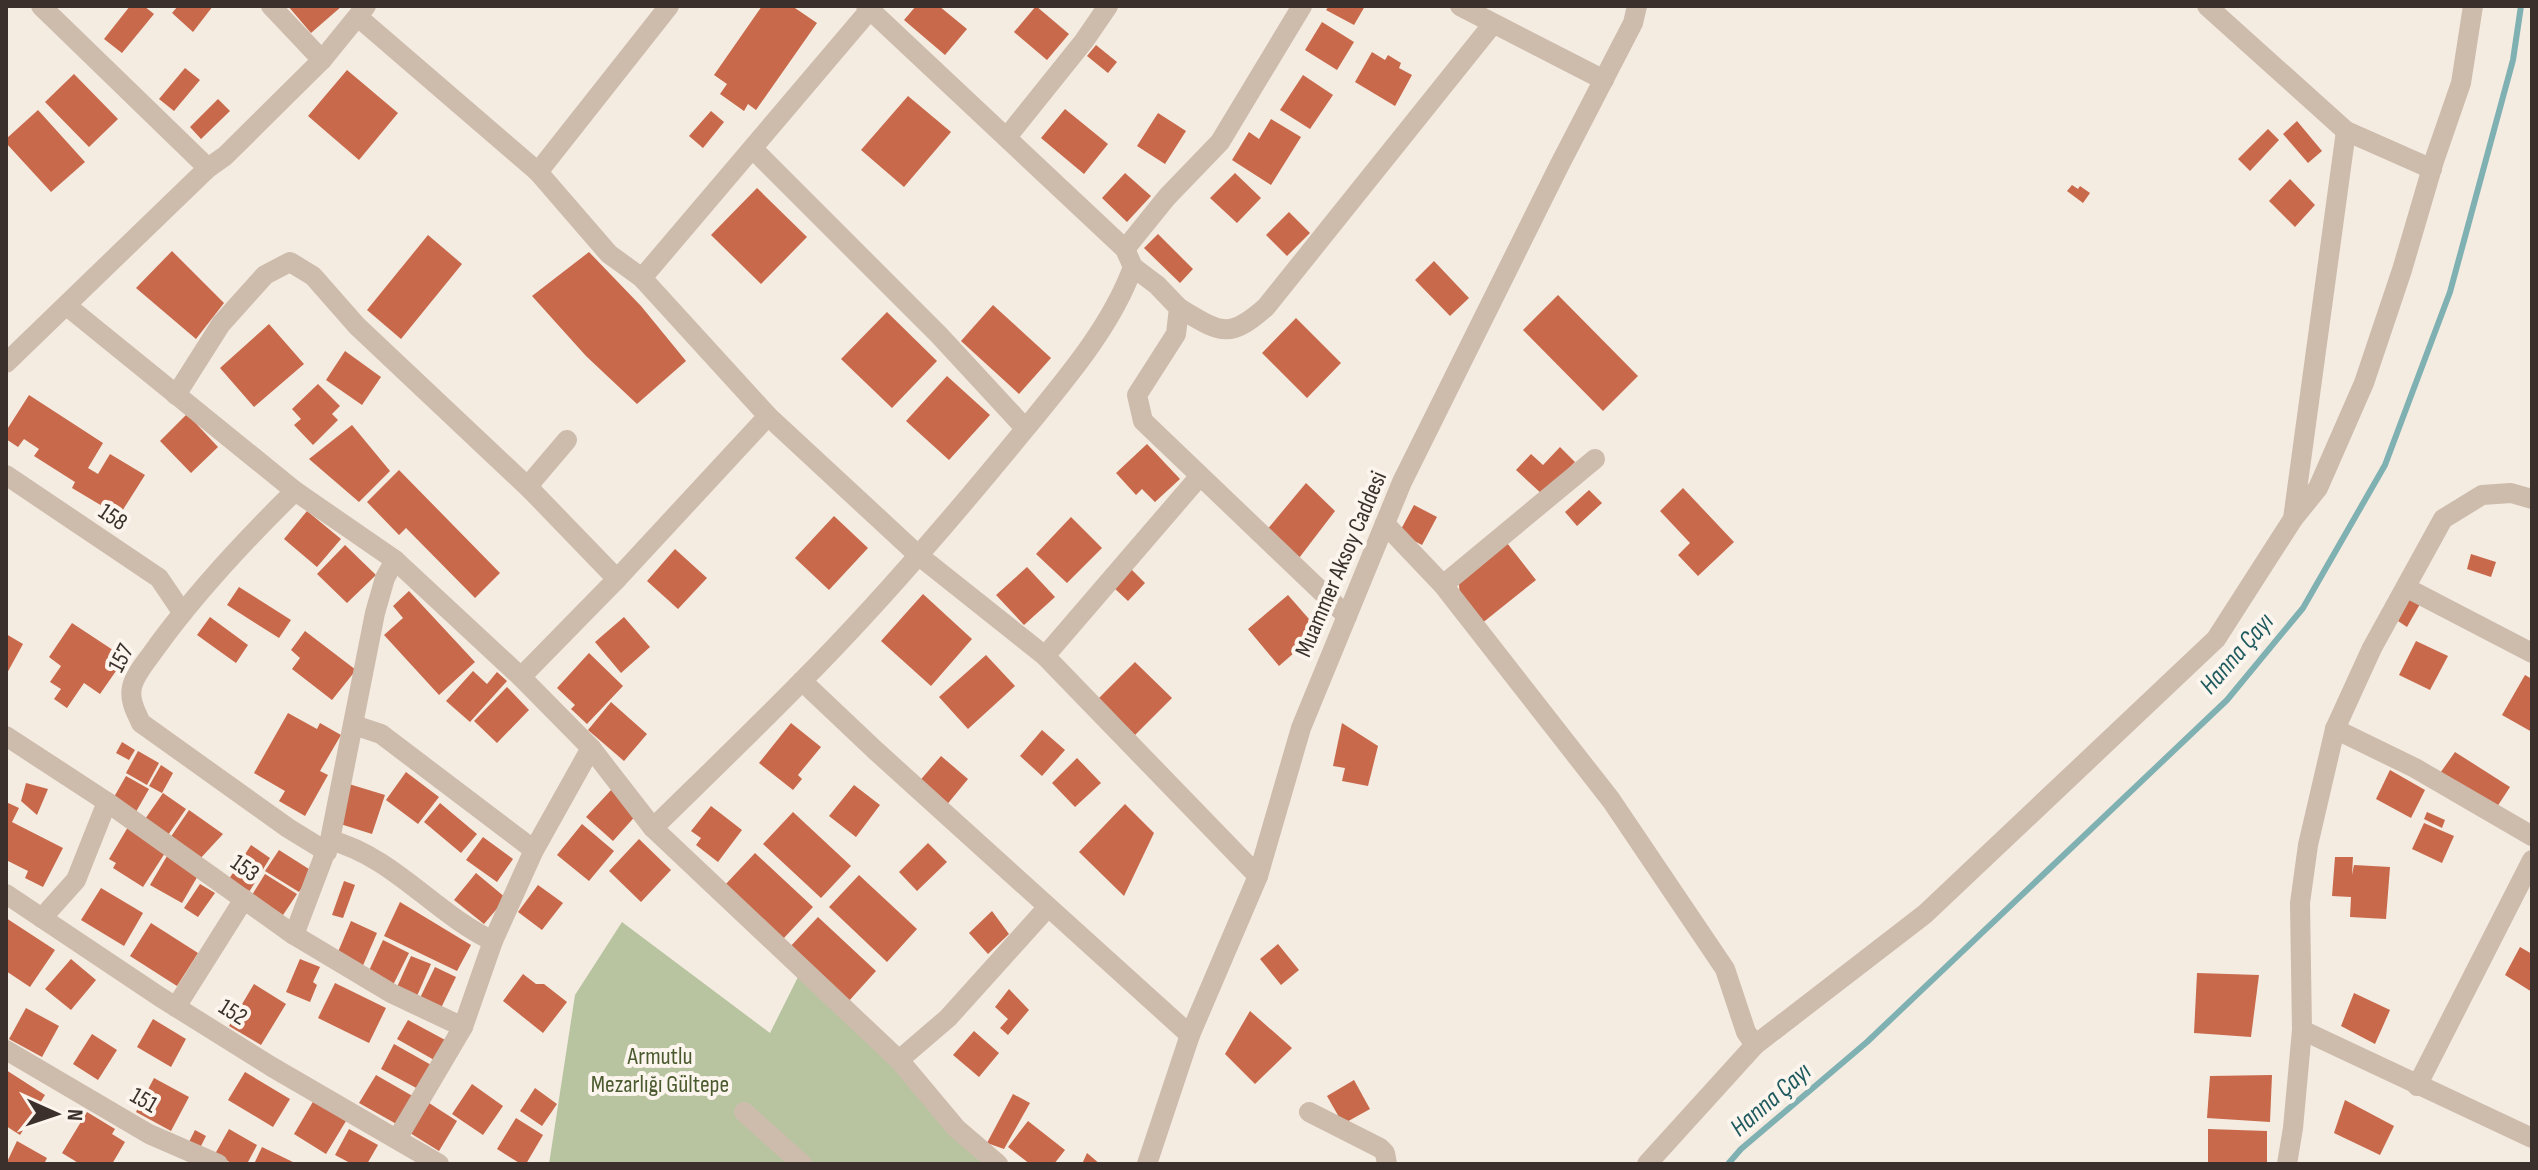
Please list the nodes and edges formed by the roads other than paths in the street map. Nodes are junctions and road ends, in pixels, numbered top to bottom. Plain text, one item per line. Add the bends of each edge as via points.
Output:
1 (41, 6) edge
2 (271, 6) edge
3 (669, 6) edge
4 (1108, 6) edge
5 (1302, 6) edge
6 (1460, 6) edge
7 (1637, 6) edge
8 (2207, 6) edge
9 (2473, 6) edge
10 (870, 7) edge
11 (362, 11) edge
12 (1492, 25) junction
13 (322, 60) junction
14 (1604, 80) junction
15 (2346, 131) junction
16 (1007, 137) junction
17 (753, 149) junction
18 (208, 168) junction
19 (2432, 169) junction
20 (538, 172) junction
21 (1129, 258) junction
22 (642, 278) junction
23 (67, 306) junction
24 (1179, 308) junction
25 (6, 363) edge
26 (176, 395) junction
27 (768, 416) junction
28 (1025, 428) junction
29 (567, 440) dead end
30 (1595, 459) dead end
31 (6, 475) edge
32 (1199, 477) junction
33 (530, 489) junction
34 (295, 491) junction
35 (2532, 499) edge
36 (2293, 519) junction
37 (1385, 524) junction
38 (918, 555) junction
39 (395, 560) junction
40 (617, 579) junction
41 (1443, 585) junction
42 (2407, 588) junction
43 (182, 612) junction
44 (1347, 616) junction
45 (2532, 653) edge
46 (1045, 656) junction
47 (521, 677) junction
48 (802, 681) junction
49 (354, 725) junction
50 (2335, 729) junction
51 (6, 736) edge
52 (591, 748) junction
53 (107, 802) junction
54 (653, 828) junction
55 (2532, 836) edge
56 (328, 846) junction
57 (534, 850) junction
58 (2532, 860) edge
59 (1258, 876) junction
60 (6, 894) edge
61 (244, 899) junction
62 (1048, 907) junction
63 (42, 918) junction
64 (294, 935) junction
65 (493, 941) junction
66 (176, 1007) junction
67 (463, 1027) junction
68 (2302, 1030) junction
69 (1190, 1035) junction
70 (1755, 1045) junction
71 (6, 1050) edge
72 (899, 1060) junction
73 (2417, 1086) junction
74 (744, 1112) dead end
75 (1309, 1112) dead end
76 (2532, 1138) edge
77 (397, 1139) junction
78 (218, 1164) edge
79 (439, 1164) edge
80 (802, 1164) edge
81 (998, 1164) edge
82 (1147, 1164) edge
83 (1387, 1164) edge
84 (1647, 1164) edge
85 (2287, 1164) edge

1 - 18 street
2 - 13 street
3 - 20 street
4 - 16 street
5 - 21 street via 1220,142 1167,197
6 - 12 street
7 - 14 street, Muammer Aksoy Caddesi
8 - 15 street
9 - 19 street via 2461,83
10 - 16 street
10 - 17 street
11 - 13 street
11 - 20 street
12 - 14 street
12 - 24 street via 1266,307 1243,327 1216,330
13 - 18 street
14 - 37 street, Muammer Aksoy Caddesi
15 - 19 street
15 - 36 street
16 - 21 street
17 - 22 street
17 - 28 street
18 - 23 street
19 - 36 street via 2364,383 2318,488
20 - 22 street via 609,254
21 - 24 street
21 - 28 street via 1126,286 1100,331
22 - 27 street
23 - 25 street
23 - 26 street
24 - 32 street via 1176,334 1137,395 1143,421
26 - 33 street via 221,324 265,275 290,262 313,276 357,326
26 - 34 street
27 - 38 street
27 - 40 street
28 - 38 street
29 - 33 street
30 - 41 street
31 - 43 street, 158 via 159,578
32 - 44 street
32 - 46 street
33 - 40 street
34 - 39 street
34 - 43 street, 157
35 - 42 street via 2511,493 2482,495 2443,519
36 - 70 street via 2216,639 1925,914
37 - 41 street
37 - 44 street, Muammer Aksoy Caddesi
38 - 46 street
38 - 48 street
39 - 47 street
39 - 49 street via 375,613
40 - 47 street
41 - 70 street via 1611,800 1725,969
42 - 45 street
42 - 50 street
43 - 56 street, 157 via 132,687 141,723 277,821
44 - 59 street, Muammer Aksoy Caddesi via 1301,728
46 - 59 street
47 - 52 street
48 - 54 street
48 - 62 street
49 - 56 street
49 - 57 street via 381,734
50 - 55 street
50 - 68 street via 2300,903
51 - 53 street, 153
52 - 54 street
52 - 57 street
53 - 61 street, 153
53 - 63 street via 76,880
54 - 72 street
56 - 64 street
56 - 65 street, 157 via 370,854
57 - 65 street
58 - 73 street
59 - 69 street, Muammer Aksoy Caddesi
60 - 63 street, 152
61 - 64 street, 153
61 - 66 street
62 - 69 street
62 - 72 street via 948,1018
63 - 66 street, 152
64 - 67 street, 153 via 391,993
65 - 67 street
66 - 77 street, 152
67 - 77 street
68 - 73 street
68 - 85 street
69 - 82 street, Muammer Aksoy Caddesi
70 - 84 street
71 - 78 street, 151 via 149,1134
72 - 81 street via 956,1128
73 - 76 street
74 - 80 street
75 - 83 street via 1380,1148
77 - 79 street, 152

